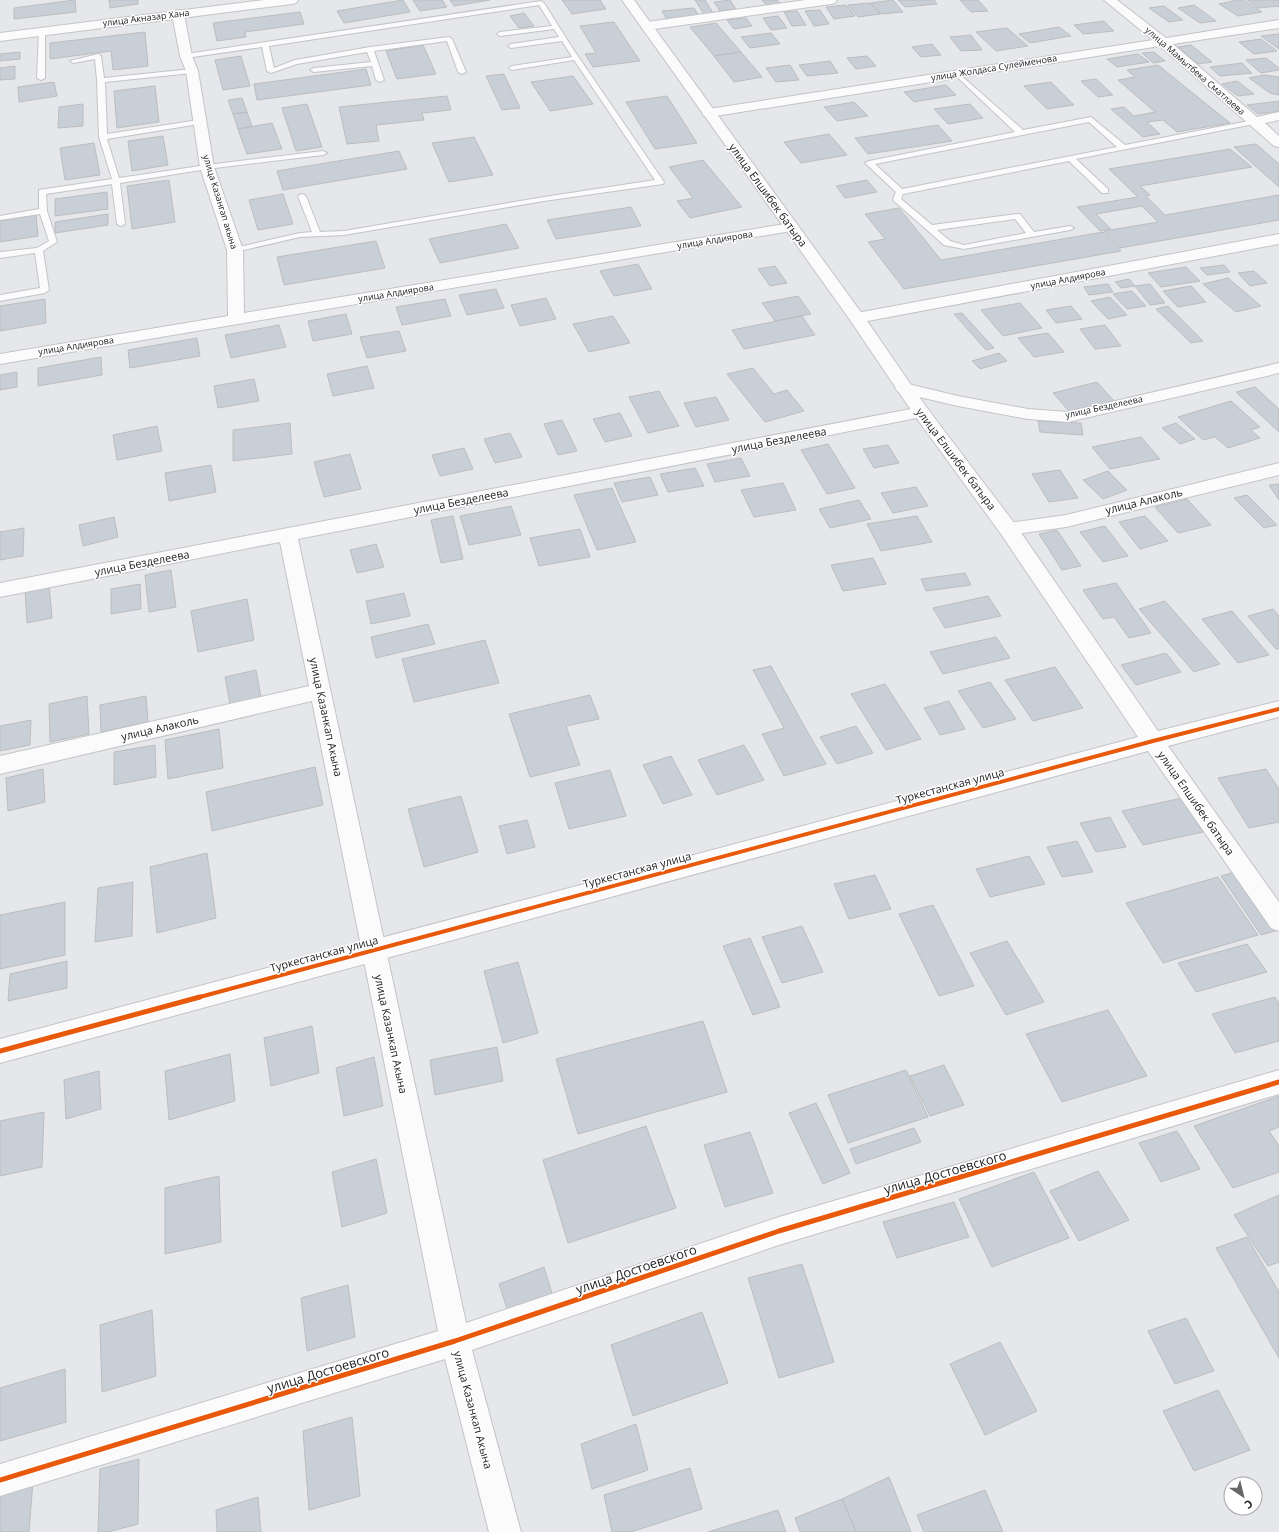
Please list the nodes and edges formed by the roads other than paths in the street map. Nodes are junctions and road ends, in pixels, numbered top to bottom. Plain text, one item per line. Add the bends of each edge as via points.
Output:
1 (292, 0) edge
2 (628, 0) edge
3 (831, 0) edge
4 (1110, 0) edge
5 (539, 2) edge
6 (178, 14) junction
7 (1279, 24) edge
8 (647, 26) junction
9 (556, 27) junction
10 (42, 31) junction
11 (500, 34) dead end
12 (0, 36) edge
13 (563, 39) junction
14 (1163, 42) junction
15 (265, 44) junction
16 (511, 46) dead end
17 (370, 49) junction
18 (186, 56) junction
19 (576, 58) junction
20 (73, 61) dead end
21 (375, 64) junction
22 (512, 68) dead end
23 (314, 70) dead end
24 (192, 71) junction
25 (462, 72) dead end
26 (957, 74) junction
27 (40, 78) dead end
28 (101, 80) junction
29 (380, 80) dead end
30 (709, 113) junction
31 (1279, 116) edge
32 (199, 122) junction
33 (1254, 122) junction
34 (1020, 132) junction
35 (103, 137) junction
36 (1279, 144) edge
37 (1123, 148) junction
38 (323, 153) dead end
39 (1070, 158) junction
40 (207, 167) junction
41 (116, 181) junction
42 (1105, 191) dead end
43 (900, 192) junction
44 (302, 196) dead end
45 (43, 211) junction
46 (0, 218) edge
47 (122, 224) dead end
48 (791, 227) junction
49 (930, 228) junction
50 (1070, 228) dead end
51 (317, 234) junction
52 (1032, 235) junction
53 (1279, 239) edge
54 (39, 250) junction
55 (235, 250) junction
56 (0, 255) edge
57 (0, 298) edge
58 (857, 318) junction
59 (236, 320) junction
60 (0, 359) edge
61 (1279, 368) edge
62 (904, 388) junction
63 (921, 412) junction
64 (1279, 469) edge
65 (1008, 529) junction
66 (288, 534) junction
67 (0, 590) edge
68 (320, 691) junction
69 (1279, 710) edge
70 (1153, 741) junction
71 (0, 765) edge
72 (1279, 921) edge
73 (374, 950) junction
74 (0, 1050) edge
75 (1279, 1082) edge
76 (455, 1342) junction
77 (0, 1480) edge
78 (505, 1532) edge

1 - 6 street, улица Акназар Хана
2 - 8 street, улица Елшибек батыра
3 - 8 street
4 - 14 street, улица Мамытбека Сматлаева
5 - 9 lane
5 - 15 lane via 440,22
6 - 10 street, улица Акназар Хана
6 - 18 street, улица Казангап акына
7 - 14 street, улица Жолдаса Сулейменова
8 - 30 street, улица Елшибек батыра
9 - 11 lane
9 - 13 lane
10 - 12 street, улица Акназар Хана
10 - 27 lane
13 - 16 lane
13 - 19 lane
14 - 26 street, улица Жолдаса Сулейменова
14 - 33 street, улица Мамытбека Сматлаева
15 - 17 lane via 271,71 295,62
15 - 18 lane
17 - 21 lane
17 - 25 lane via 447,36
18 - 24 street, улица Казангап акына
19 - 22 lane
19 - 51 lane via 660,182 344,234
20 - 28 lane via 98,56
21 - 23 lane
21 - 29 lane
24 - 28 lane
24 - 32 street, улица Казангап акына
26 - 30 street, улица Жолдаса Сулейменова
26 - 34 lane
28 - 35 lane
30 - 48 street, улица Елшибек батыра
31 - 33 street
32 - 35 lane
32 - 40 street, улица Казангап акына
33 - 36 street, улица Мамытбека Сматлаева
33 - 37 lane
34 - 37 lane via 1091,119
34 - 43 lane via 869,163
35 - 41 lane
37 - 39 lane
38 - 40 lane
39 - 42 lane
39 - 43 lane
40 - 41 lane
40 - 55 street, улица Казангап акына
41 - 45 lane via 42,192
41 - 47 lane
43 - 49 lane via 897,199
44 - 51 lane
45 - 46 lane
45 - 54 lane via 53,242
48 - 58 street, улица Елшибек батыра
48 - 59 street, улица Алдиярова
49 - 52 lane via 947,243 964,247
49 - 52 lane via 1017,216
50 - 52 lane
51 - 55 lane via 300,235
53 - 58 street, улица Алдиярова
54 - 56 lane
54 - 57 lane via 45,290
55 - 59 street, улица Казангап акына
58 - 62 street, улица Елшибек батыра
59 - 60 street, улица Алдиярова
61 - 62 street, улица Безделеева via 1068,417 1028,414
62 - 63 street, улица Елшибек батыра
63 - 65 street, улица Елшибек батыра
63 - 66 street, улица Безделеева
64 - 65 street, улица Алаколь via 1066,520
65 - 70 street, улица Елшибек батыра
66 - 67 street, улица Безделеева
66 - 68 street, улица Казанкап Акына
68 - 71 street, улица Алаколь
68 - 73 street, улица Казанкап Акына
69 - 70 street, Туркестанская улица
70 - 72 street, улица Елшибек батыра
70 - 73 street, Туркестанская улица
73 - 74 street, Туркестанская улица
73 - 76 street, улица Казанкап Акына
75 - 76 street, улица Достоевского via 779,1231
76 - 77 street, улица Достоевского
76 - 78 street, улица Казанкап Акына

